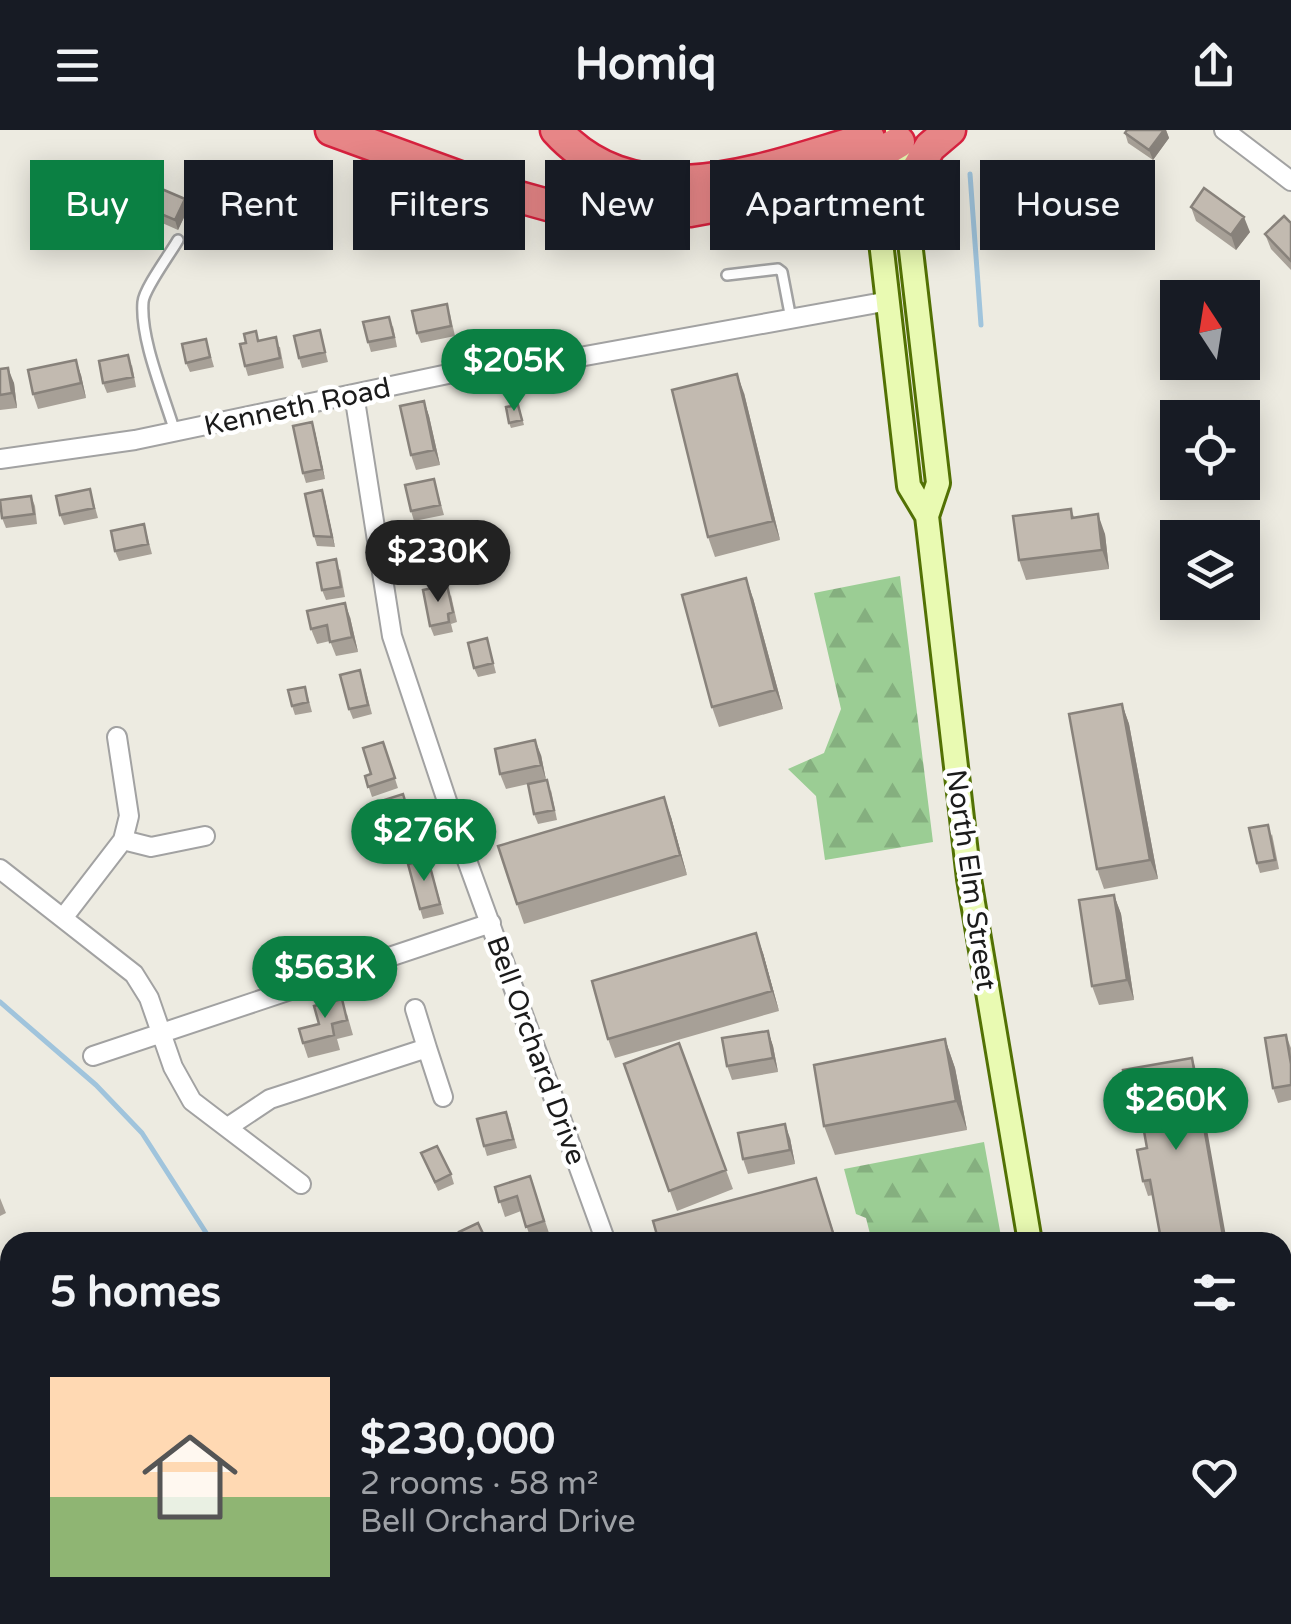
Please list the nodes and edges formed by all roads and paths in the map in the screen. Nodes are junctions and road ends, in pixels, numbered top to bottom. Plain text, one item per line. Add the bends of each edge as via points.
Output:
1 (332, 130) edge
2 (556, 130) edge
3 (950, 130) edge
4 (1224, 130) edge
5 (881, 140) edge
6 (851, 160) edge
7 (923, 160) edge
8 (1291, 181) edge
9 (710, 208) edge
10 (178, 240) dead end
11 (884, 250) edge
12 (913, 250) edge
13 (727, 275) dead end
14 (889, 301) junction
15 (790, 319) junction
16 (354, 394) junction
17 (175, 432) junction
18 (0, 459) edge
19 (927, 516) junction
20 (117, 738) dead end
21 (206, 836) dead end
22 (123, 840) junction
23 (0, 869) edge
24 (63, 918) junction
25 (491, 923) junction
26 (415, 1009) dead end
27 (160, 1034) junction
28 (427, 1048) junction
29 (93, 1056) dead end
30 (443, 1097) dead end
31 (228, 1126) junction
32 (301, 1184) dead end
33 (602, 1232) edge
34 (1028, 1232) edge

1 - 9 highway via 487,188 584,211
2 - 5 highway via 612,170 669,182 731,176
3 - 7 highway
4 - 8 street
5 - 6 highway
10 - 17 lane via 143,302
11 - 14 main road, North Elm Street
12 - 19 main road, North Elm Street via 938,483
13 - 15 lane via 778,269
14 - 15 street, Kenneth Road
14 - 19 main road, North Elm Street via 909,486
15 - 16 street, Kenneth Road
16 - 17 street, Kenneth Road
16 - 25 street, Bell Orchard Drive via 392,636
17 - 18 street, Kenneth Road
19 - 34 main road, North Elm Street via 969,879
20 - 22 street via 129,816
21 - 22 street via 152,847
22 - 24 street
23 - 24 street
24 - 27 street via 134,974
25 - 27 street
25 - 33 street, Bell Orchard Drive
26 - 28 street
27 - 29 street
27 - 31 street via 192,1101
28 - 30 street
28 - 31 street via 270,1099
31 - 32 street

